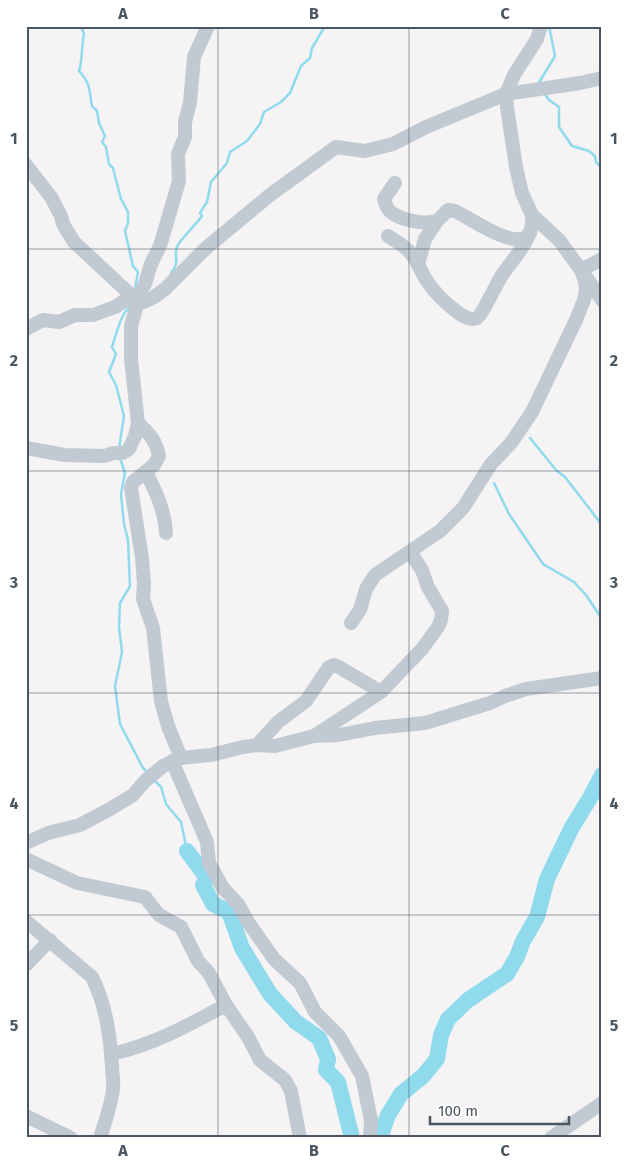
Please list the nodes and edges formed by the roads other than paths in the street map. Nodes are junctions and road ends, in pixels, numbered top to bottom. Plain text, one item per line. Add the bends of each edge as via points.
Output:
1 (208, 26) edge
2 (542, 26) edge
3 (602, 78) edge
4 (506, 94) junction
5 (26, 165) edge
6 (395, 184) dead end
7 (532, 215) junction
8 (437, 221) junction
9 (530, 233) junction
10 (388, 236) dead end
11 (602, 259) edge
12 (418, 264) junction
13 (581, 270) junction
14 (134, 298) junction
15 (602, 300) edge
16 (26, 329) edge
17 (138, 424) junction
18 (26, 448) edge
19 (146, 472) junction
20 (166, 533) dead end
21 (410, 552) junction
22 (351, 623) dead end
23 (602, 678) edge
24 (380, 692) junction
25 (314, 736) junction
26 (257, 745) junction
27 (177, 760) junction
28 (26, 843) edge
29 (26, 859) edge
30 (26, 921) edge
31 (50, 940) junction
32 (26, 965) edge
33 (226, 1005) junction
34 (111, 1054) junction
35 (602, 1103) edge
36 (26, 1116) edge
37 (560, 1135) edge
38 (71, 1138) edge
39 (100, 1138) edge
40 (300, 1138) edge
41 (370, 1138) edge

1 - 14 street via 194,56 185,137 178,154 179,181 160,246 145,284
2 - 4 street
3 - 4 street
4 - 7 street via 516,167 522,193
4 - 14 street via 393,144 365,152 336,147 270,195 206,248 160,294 144,302
5 - 14 street via 51,197 74,242
6 - 8 street via 384,200 392,213 410,220
7 - 9 street
7 - 13 street via 559,240
8 - 9 street via 448,210 506,237 519,240
8 - 12 street via 425,239
9 - 12 street via 493,290 482,314 472,320 440,298
10 - 12 street via 411,253
11 - 13 street
13 - 15 street
13 - 21 street via 586,291 581,307 528,417 511,443 486,470 463,508 440,531
14 - 16 street via 93,315 75,315 59,322 43,320
14 - 17 street via 137,305 131,326 131,359
17 - 18 street via 129,449 105,456 65,456
17 - 19 street via 149,433 159,456
19 - 20 street via 166,520
19 - 27 street via 133,482 131,488 142,558 143,599 153,628 162,708
21 - 22 street via 370,581 360,610
21 - 24 street via 442,611 441,620 422,650
23 - 25 street via 526,689 425,723
24 - 25 street
24 - 26 street via 339,667 329,666 306,701 278,722
25 - 26 street via 275,746
26 - 27 street
27 - 28 street via 163,766 133,795 80,825 48,833
27 - 41 street via 207,842 209,863 223,888 238,904 274,959 300,983 315,1012 339,1036 362,1076 371,1120
29 - 33 street via 77,883 145,897 159,914 181,928
30 - 31 street
31 - 32 street
31 - 34 street via 92,977 106,1014
33 - 34 street via 174,1033
33 - 40 street via 260,1060 285,1080 291,1091
34 - 39 street via 113,1088
35 - 37 street
36 - 38 street

